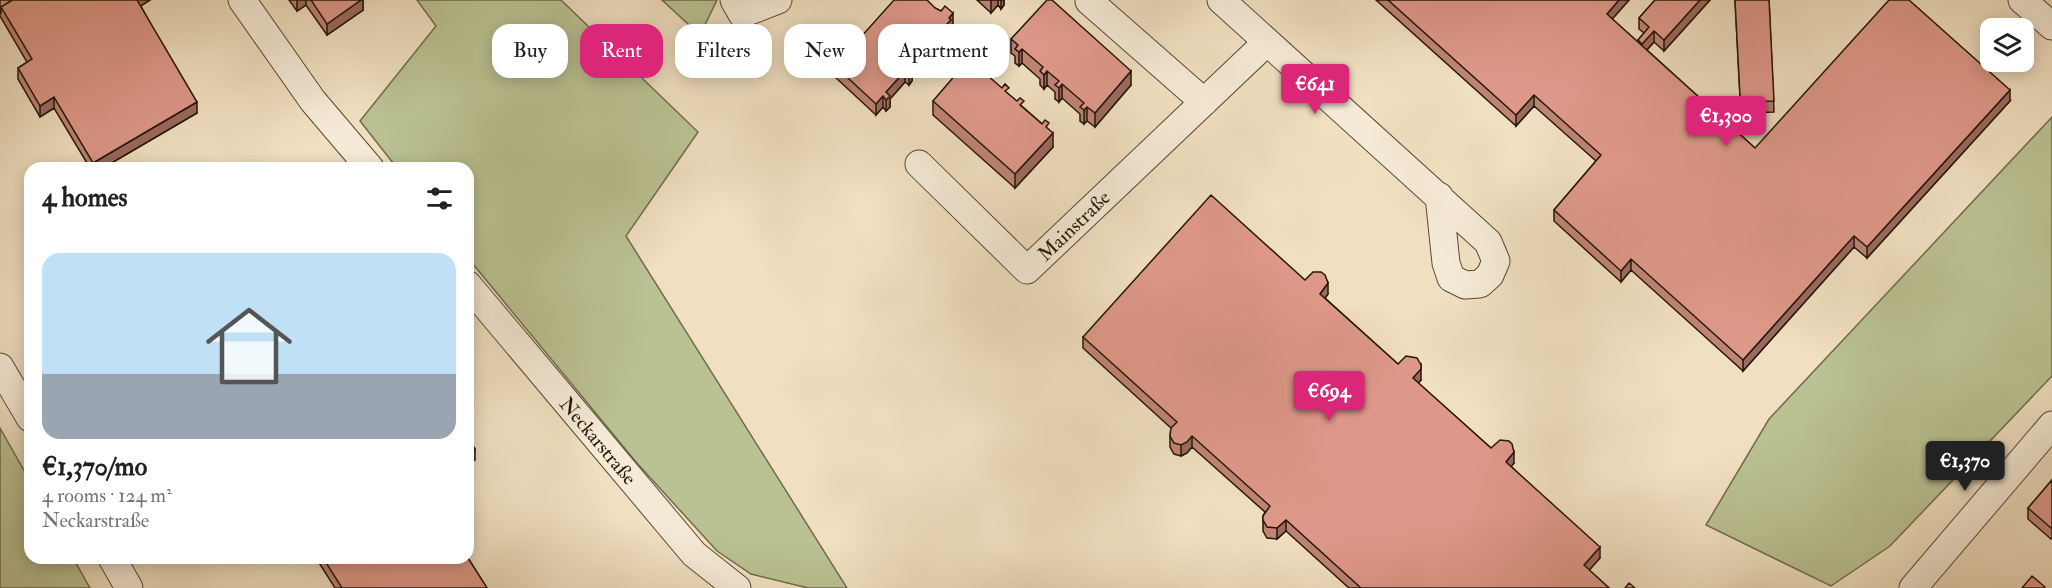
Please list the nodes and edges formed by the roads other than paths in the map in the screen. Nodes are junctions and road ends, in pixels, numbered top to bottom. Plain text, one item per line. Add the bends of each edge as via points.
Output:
1 (242, 0) edge
2 (734, 0) edge
3 (778, 0) edge
4 (1221, 0) edge
5 (2022, 0) edge
6 (1089, 1) edge
7 (2052, 26) edge
8 (1267, 42) junction
9 (1204, 102) junction
10 (364, 162) edge
11 (919, 164) dead end
12 (1439, 196) dead end
13 (474, 292) edge
14 (0, 367) edge
15 (24, 408) edge
16 (2052, 425) edge
17 (115, 564) edge
18 (129, 588) edge
19 (737, 588) edge
20 (1913, 588) edge

1 - 10 street via 313,101
2 - 3 street via 742,14
4 - 8 street
5 - 7 street
6 - 9 street
8 - 9 street, Mainstraße
8 - 12 street
9 - 11 street, Mainstraße via 1027,270
13 - 19 street, Neckarstraße via 693,554
14 - 15 street
16 - 20 street
17 - 18 street

